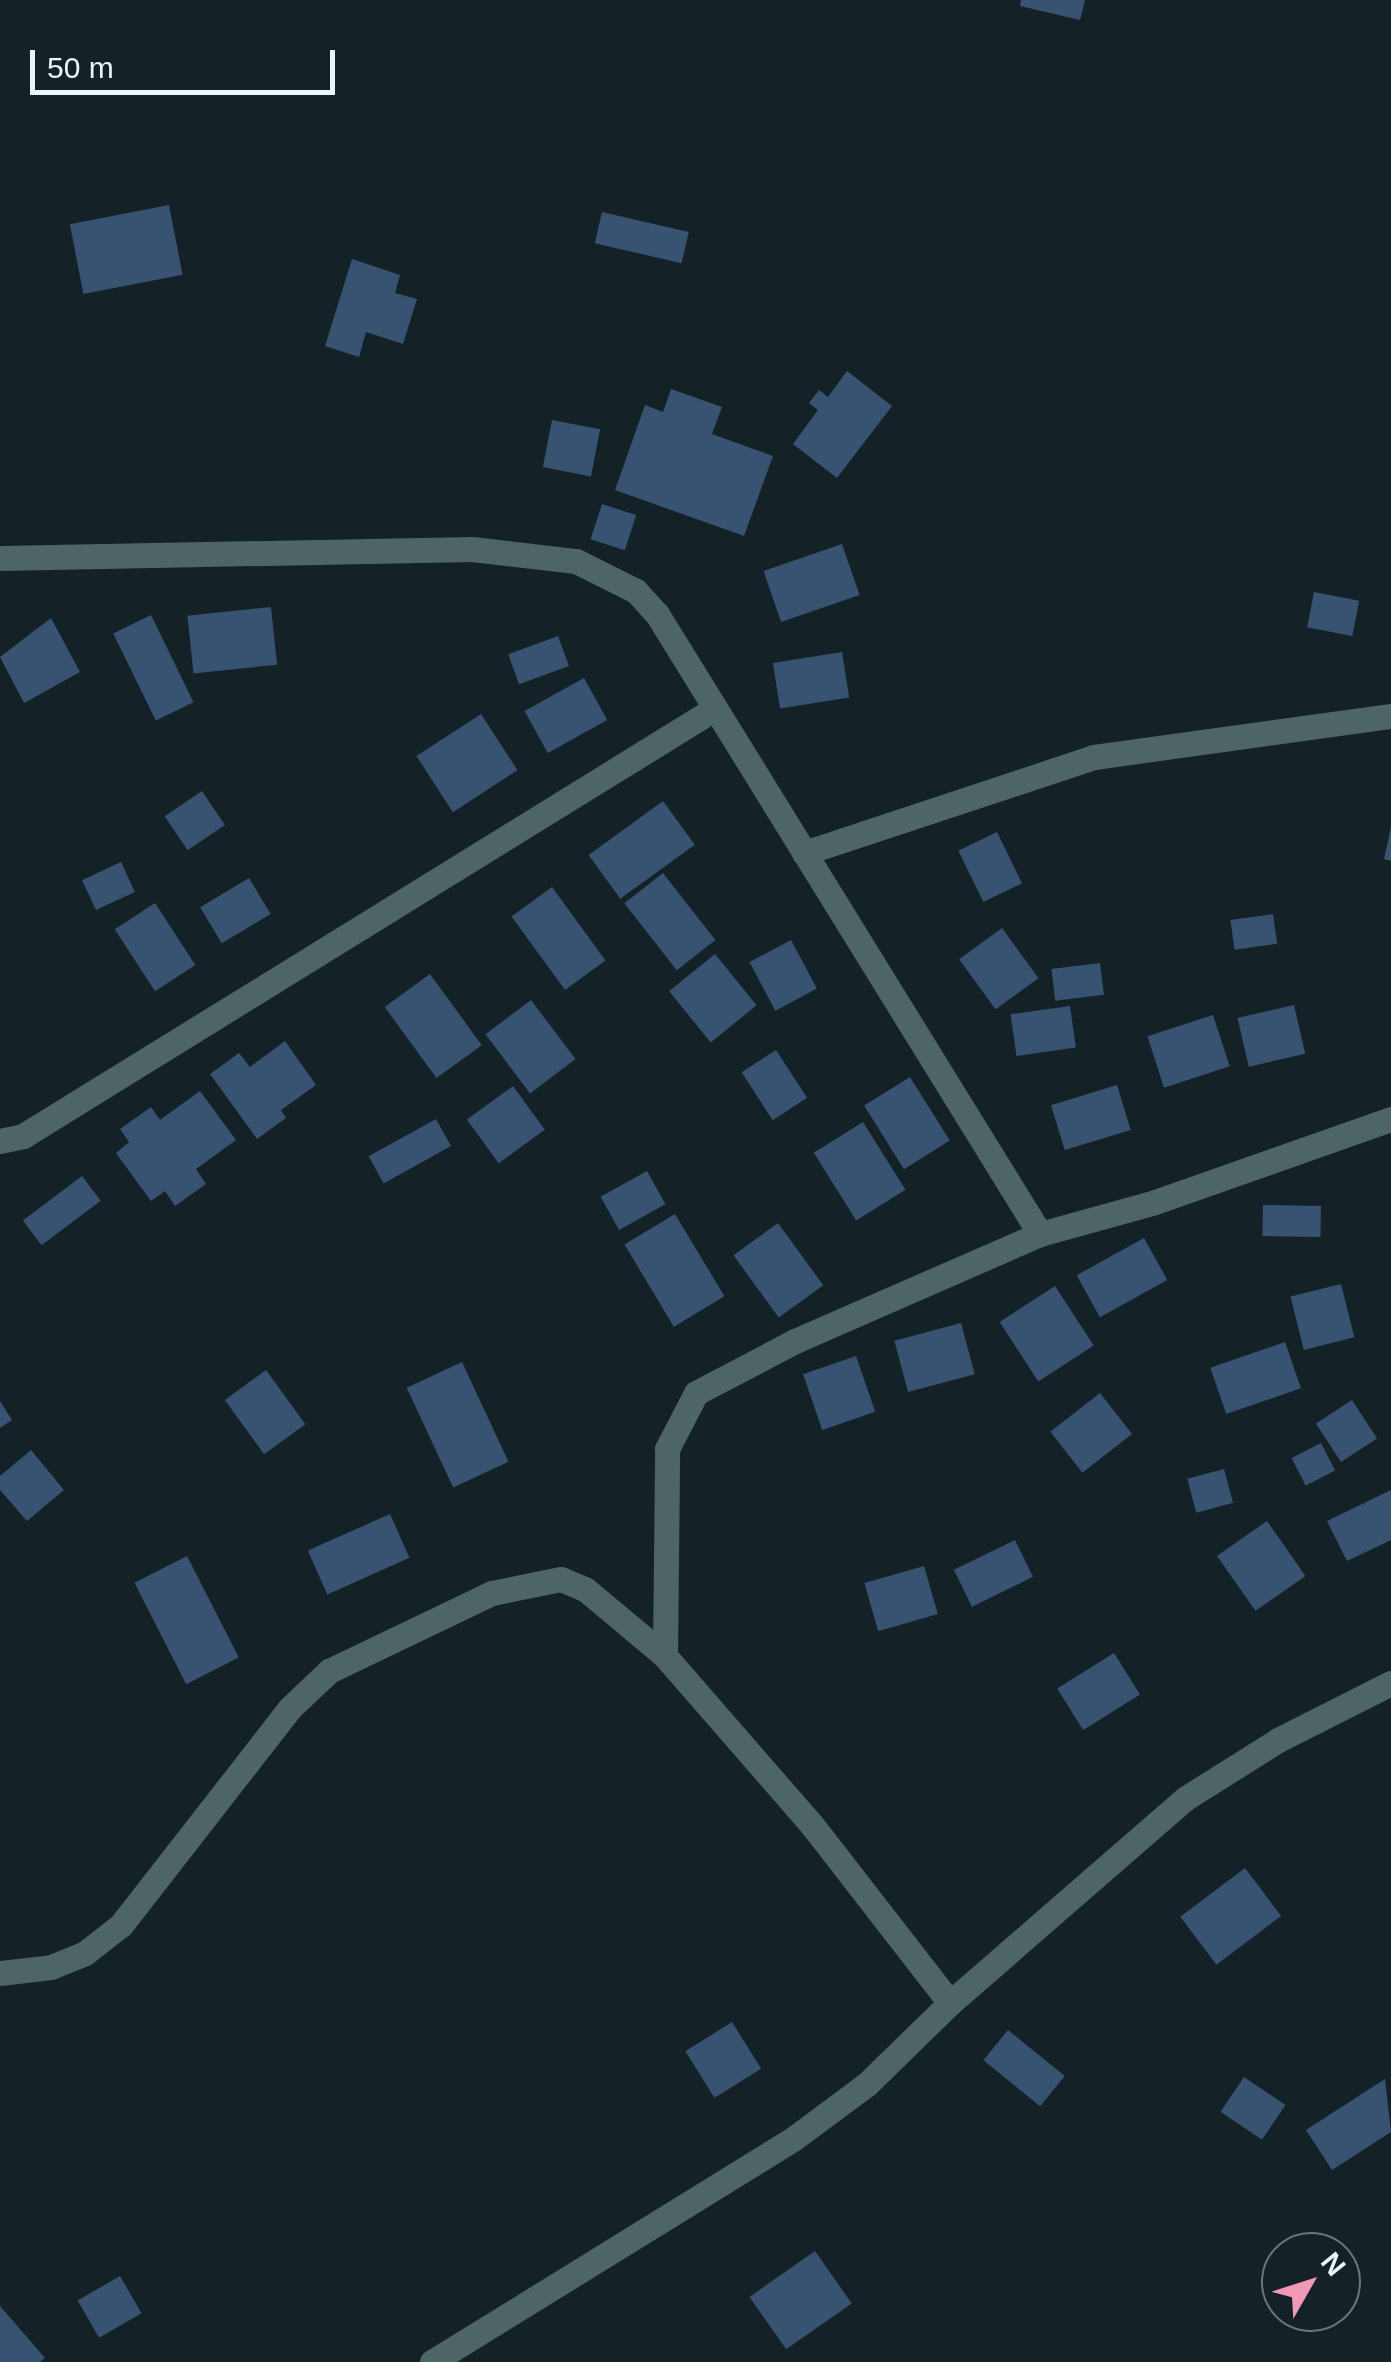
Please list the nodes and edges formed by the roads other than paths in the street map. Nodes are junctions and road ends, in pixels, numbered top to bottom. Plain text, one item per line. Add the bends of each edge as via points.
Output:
1 (0, 558) edge
2 (714, 709) junction
3 (1391, 716) edge
4 (804, 853) junction
5 (1391, 1119) edge
6 (0, 1141) edge
7 (1040, 1234) junction
8 (665, 1656) junction
9 (1391, 1683) edge
10 (0, 1972) edge
11 (950, 2002) junction
12 (432, 2362) edge

1 - 2 street via 356,547 472,549 576,561 636,591
2 - 4 street
2 - 6 street via 22,1136
3 - 4 street via 1094,757
4 - 7 street
5 - 7 street via 1155,1202
7 - 8 street via 796,1341 696,1394 666,1449
8 - 10 street via 584,1589 561,1579 492,1593 369,1648 330,1671 290,1708 121,1925 85,1953 52,1967
8 - 11 street via 812,1825
9 - 11 street via 1278,1740 1186,1798
11 - 12 street via 868,2084 793,2139

